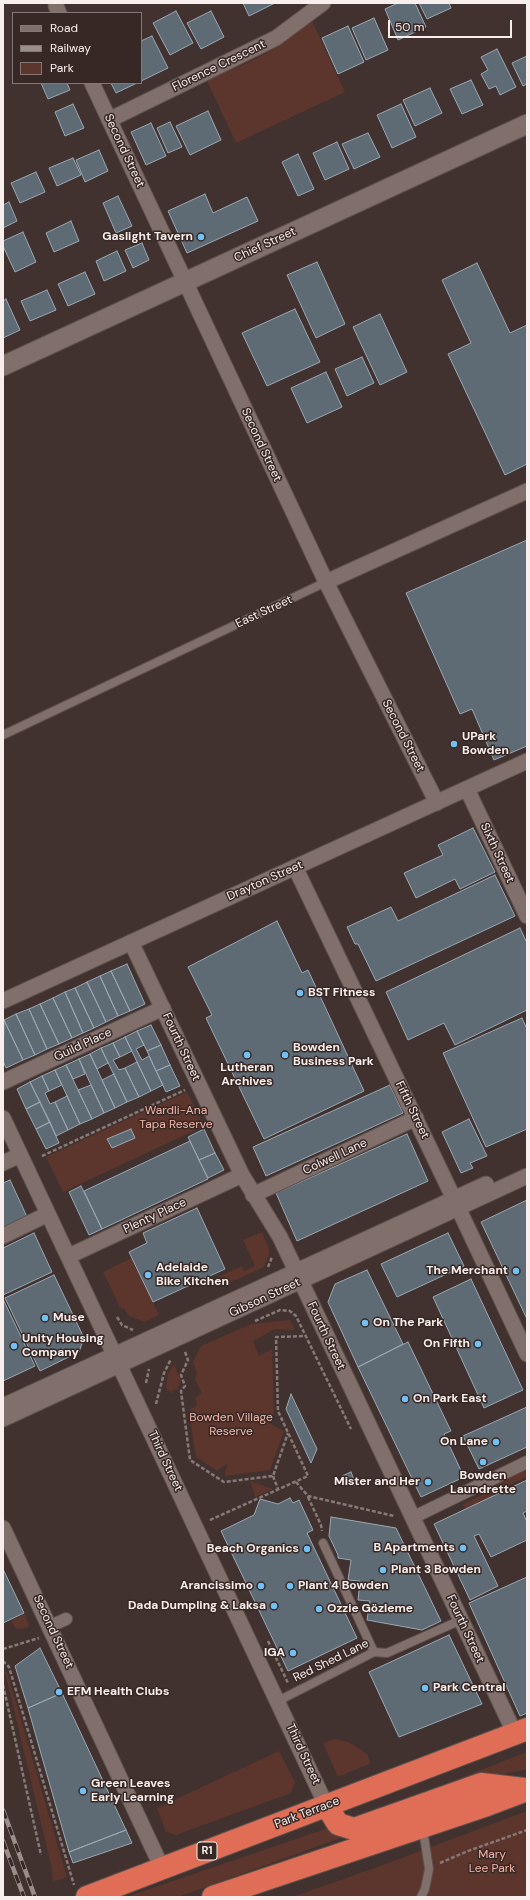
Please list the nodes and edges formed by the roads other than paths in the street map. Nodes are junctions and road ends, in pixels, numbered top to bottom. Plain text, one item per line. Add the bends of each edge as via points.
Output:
1 (323, 3) edge
2 (92, 84) edge
3 (109, 120) junction
4 (527, 124) edge
5 (185, 281) junction
6 (3, 366) edge
7 (527, 491) edge
8 (326, 582) junction
9 (3, 736) edge
10 (527, 762) edge
11 (467, 790) junction
12 (437, 803) junction
13 (295, 868) junction
14 (527, 916) edge
15 (131, 942) junction
16 (3, 1001) edge
17 (163, 1008) junction
18 (3, 1082) edge
19 (3, 1118) edge
20 (416, 1118) junction
21 (20, 1155) junction
22 (3, 1163) edge
23 (527, 1165) edge
24 (242, 1175) junction
25 (527, 1176) edge
26 (254, 1195) junction
27 (457, 1204) junction
28 (48, 1214) junction
29 (3, 1236) edge
30 (68, 1256) junction
31 (298, 1276) junction
32 (527, 1354) edge
33 (117, 1360) junction
34 (3, 1406) edge
35 (3, 1419) edge
36 (527, 1462) edge
37 (412, 1518) junction
38 (3, 1528) edge
39 (323, 1543) road end
40 (66, 1619) dead end
41 (461, 1620) junction
42 (55, 1624) dead end
43 (374, 1652) junction
44 (278, 1701) junction
45 (521, 1732) edge
46 (527, 1789) edge
47 (326, 1805) junction
48 (487, 1805) junction
49 (424, 1836) junction
50 (162, 1868) junction
51 (87, 1897) edge
52 (213, 1897) edge
53 (259, 1897) edge
54 (421, 1897) edge

1 - 3 street, Florence Crescent via 276,38
2 - 3 street, Second Street
3 - 5 street, Second Street
4 - 5 street, Chief Street
5 - 6 street, Chief Street
5 - 8 street, Second Street
7 - 8 street, East Street
8 - 9 lane, East Street
8 - 12 street, Second Street
10 - 11 street, Drayton Street
11 - 12 street, Drayton Street
11 - 14 street, Sixth Street
12 - 13 street, Drayton Street
13 - 15 street, Drayton Street
13 - 20 street, Fifth Street
15 - 16 street, Drayton Street
15 - 17 street, Fourth Street
17 - 18 street, Guild Place
17 - 24 street, Fourth Street
19 - 21 street, Third Street
20 - 26 street, Colwell Lane
20 - 27 street, Fifth Street
21 - 22 street
21 - 28 street, Third Street
23 - 27 street, Gibson Street
24 - 26 street, Fourth Street
24 - 30 street, Plenty Place
25 - 27 street, Gibson Street
26 - 31 street, Fourth Street via 280,1238
27 - 31 street, Gibson Street
27 - 32 street, Fifth Street
28 - 29 street
28 - 30 street, Third Street
30 - 33 street, Third Street
31 - 33 street, Gibson Street
31 - 37 street, Fourth Street
33 - 34 street, Gibson Street
33 - 35 street, Gibson Street
33 - 44 street, Third Street
36 - 37 street
37 - 41 street, Fourth Street
38 - 50 street, Second Street
39 - 43 lane
40 - 42 street
41 - 43 lane, Red Shed Lane via 387,1653
41 - 45 street, Fourth Street
43 - 44 lane, Red Shed Lane
44 - 47 street, Third Street
45 - 47 highway, Park Terrace / R1
46 - 47 highway via 481,1784 354,1829 338,1824
46 - 48 highway
47 - 50 highway, Park Terrace / R1
48 - 49 highway via 444,1829
48 - 52 highway
49 - 53 highway
49 - 54 lane via 429,1869
50 - 51 highway, Park Terrace / R1

